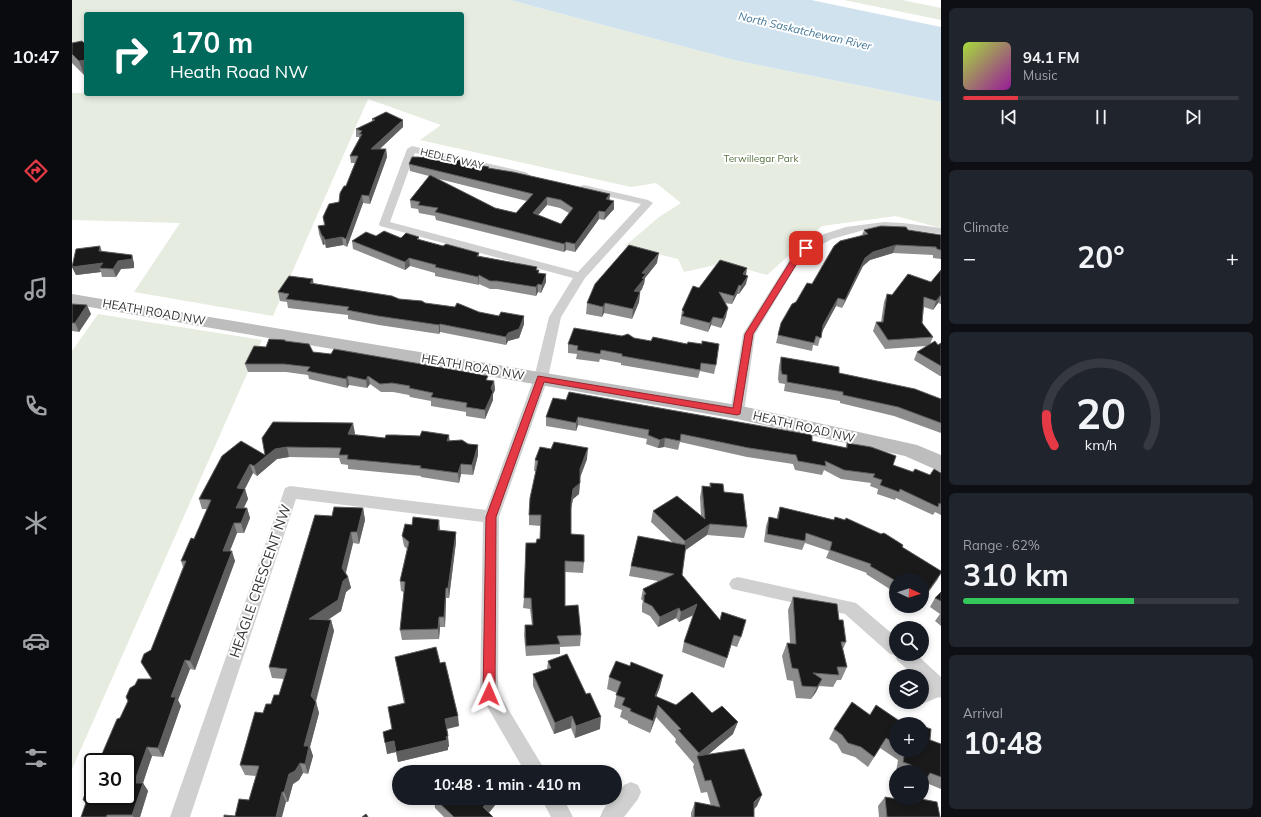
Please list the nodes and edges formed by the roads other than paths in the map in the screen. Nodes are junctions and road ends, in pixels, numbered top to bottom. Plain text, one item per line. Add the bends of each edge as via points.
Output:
1 (534, 177) edge
2 (572, 186) edge
3 (941, 231) edge
4 (580, 276) junction
5 (72, 299) edge
6 (541, 378) junction
7 (737, 412) junction
8 (941, 464) edge
9 (491, 517) junction
10 (738, 584) dead end
11 (889, 642) edge
12 (911, 661) edge
13 (940, 688) edge
14 (929, 692) edge
15 (532, 765) edge
16 (632, 792) dead end
17 (555, 805) edge
18 (180, 817) edge
19 (563, 817) edge
20 (610, 817) edge

1 - 4 street, HEDLEY WAY via 412,149 384,224
2 - 4 street via 648,203
3 - 7 street via 913,226 854,228 832,234 806,248 796,258 749,334
4 - 6 street via 555,317
5 - 6 street, HEATH ROAD NW
6 - 7 street, HEATH ROAD NW
6 - 9 street
7 - 8 street, HEATH ROAD NW via 910,450
9 - 15 street via 489,694
9 - 18 street, HEAGLE CRESCENT NW via 290,492
10 - 11 street via 850,608
12 - 13 street
13 - 14 street
16 - 20 street
17 - 19 street

